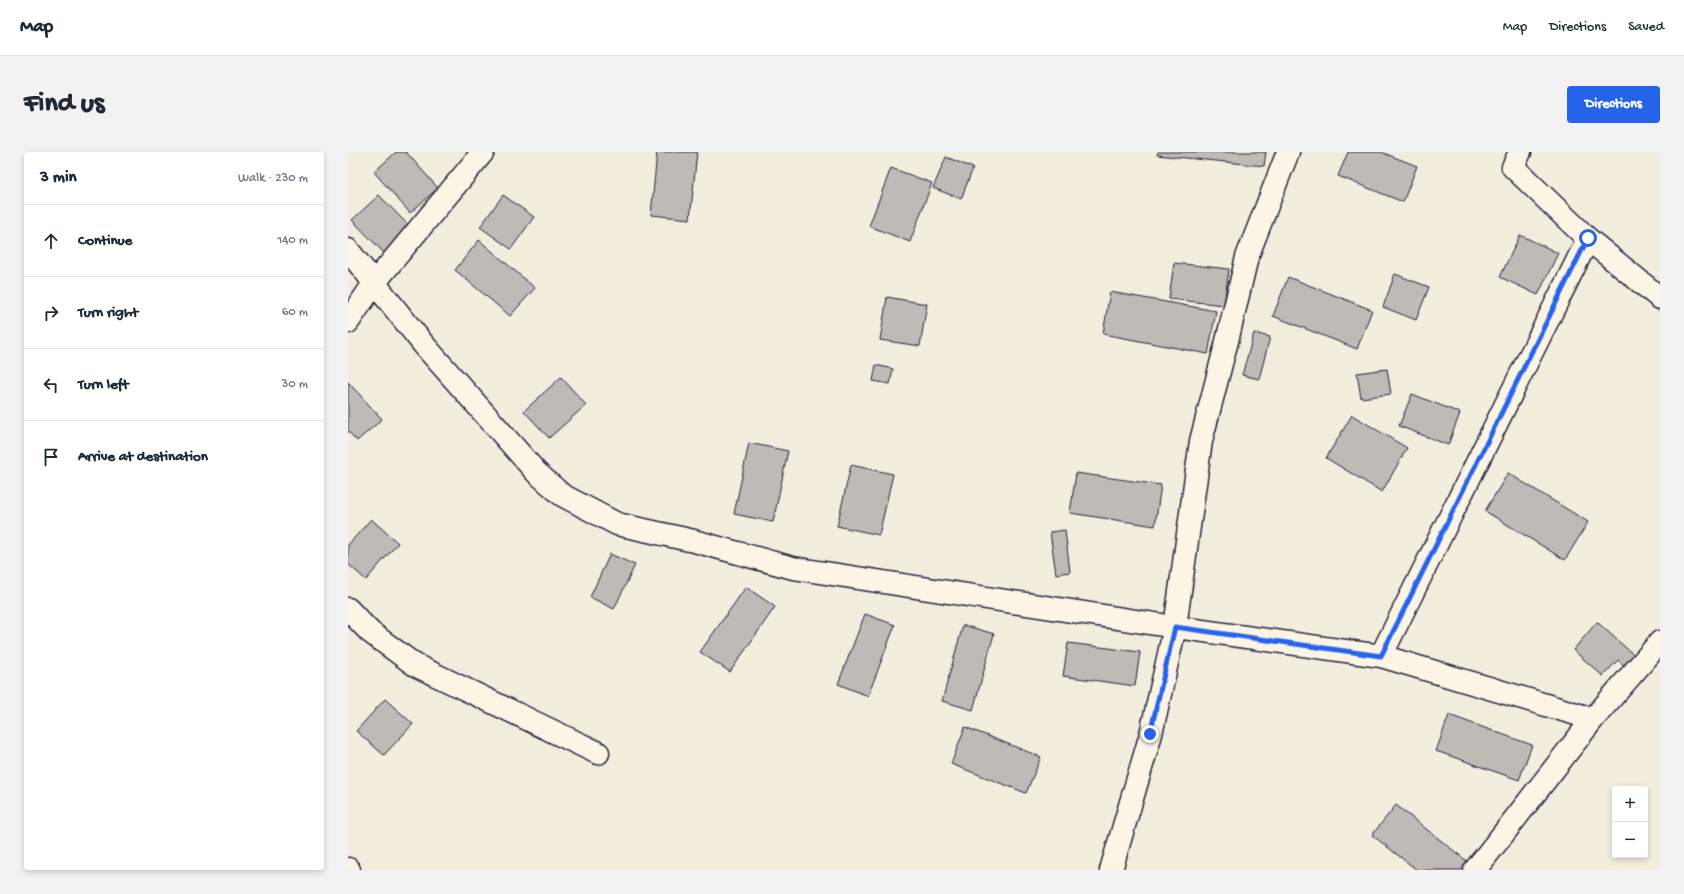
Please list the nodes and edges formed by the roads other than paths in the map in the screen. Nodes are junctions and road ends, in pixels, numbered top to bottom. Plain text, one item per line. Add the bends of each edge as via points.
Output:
1 (483, 152) edge
2 (1288, 152) edge
3 (1520, 152) edge
4 (1588, 238) junction
5 (348, 250) edge
6 (375, 282) junction
7 (1660, 298) edge
8 (348, 322) edge
9 (348, 609) edge
10 (1175, 627) junction
11 (1660, 642) edge
12 (1381, 656) junction
13 (1593, 719) junction
14 (598, 753) dead end
15 (1111, 870) edge
16 (1475, 870) edge

1 - 6 street
2 - 10 street via 1247,257 1201,441
3 - 4 street via 1513,167
4 - 7 street
4 - 12 street
5 - 6 street
6 - 8 street
6 - 10 street via 424,345 536,472 562,495 617,524 694,541 793,568
9 - 14 street via 370,632 414,665
10 - 12 street
10 - 15 street via 1150,734
11 - 13 street
12 - 13 street
13 - 16 street

